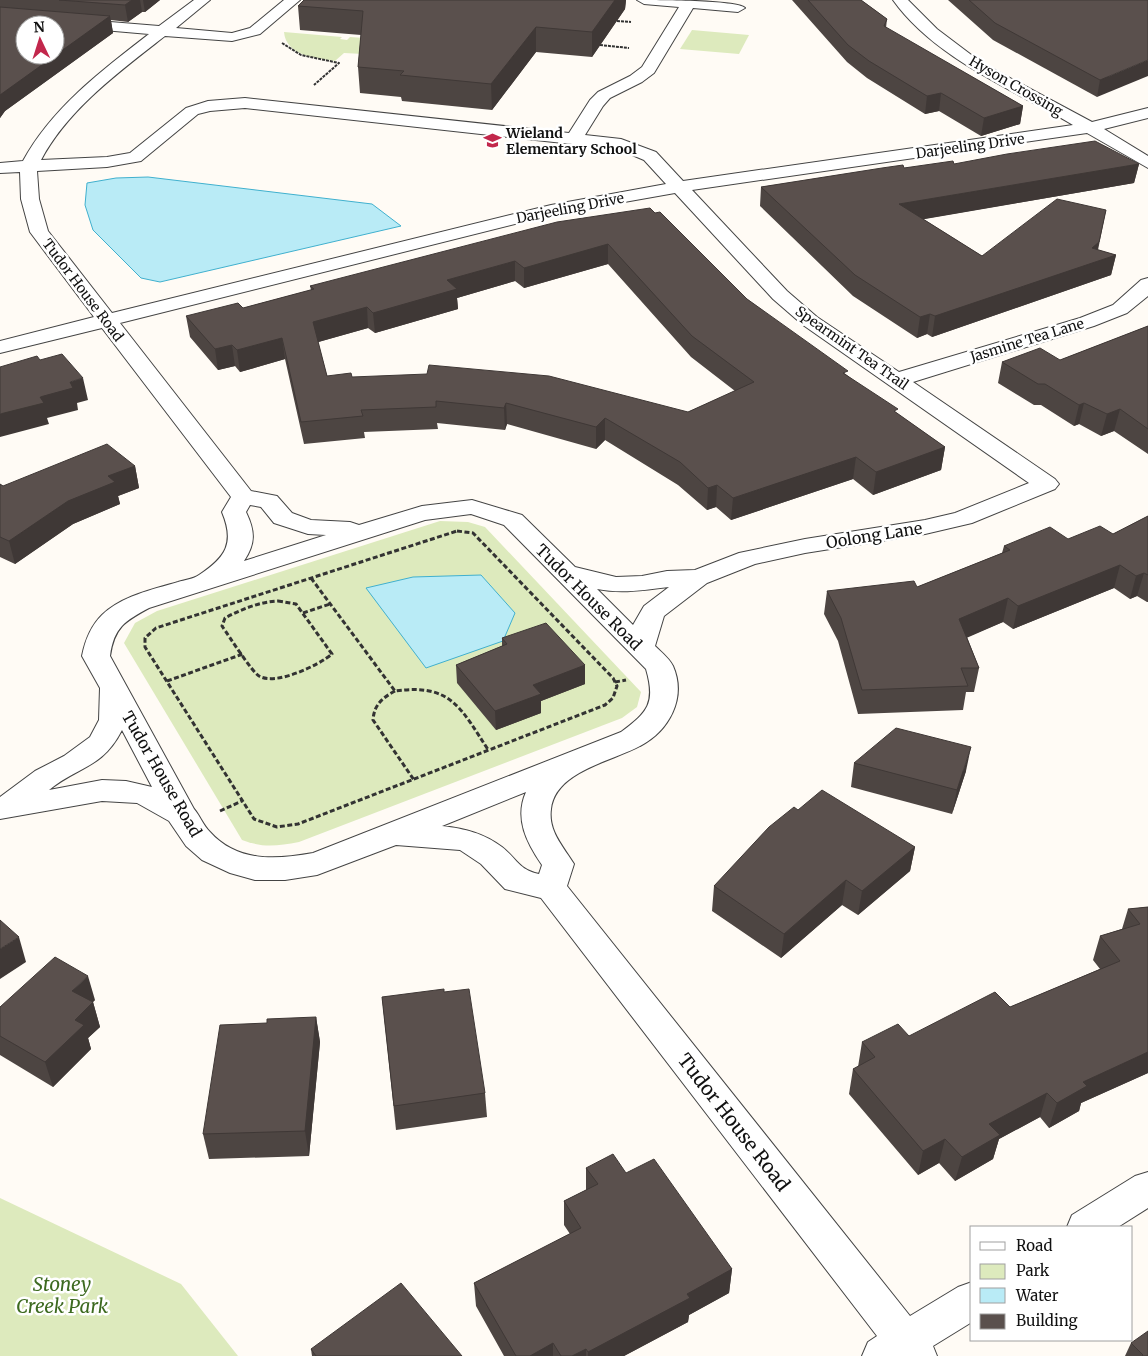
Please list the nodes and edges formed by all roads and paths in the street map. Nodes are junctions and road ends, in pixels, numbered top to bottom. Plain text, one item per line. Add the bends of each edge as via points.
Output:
1 (203, 0) edge
2 (292, 0) edge
3 (644, 0) edge
4 (900, 0) edge
5 (688, 4) junction
6 (738, 8) dead end
7 (0, 18) edge
8 (163, 31) junction
9 (600, 45) edge
10 (633, 48) dead end
11 (1148, 113) edge
12 (1090, 128) junction
13 (574, 139) junction
14 (1148, 163) edge
15 (30, 166) junction
16 (0, 168) edge
17 (679, 187) junction
18 (1148, 284) edge
19 (107, 321) junction
20 (0, 348) edge
21 (896, 380) junction
22 (1047, 484) joint
23 (243, 497) junction
24 (377, 527) junction
25 (565, 572) junction
26 (699, 576) junction
27 (310, 578) junction
28 (204, 582) junction
29 (246, 599) junction
30 (330, 604) junction
31 (252, 607) junction
32 (302, 613) junction
33 (641, 648) junction
34 (243, 654) junction
35 (167, 681) junction
36 (113, 689) junction
37 (395, 691) junction
38 (489, 750) junction
39 (573, 762) junction
40 (414, 780) junction
41 (242, 801) junction
42 (7, 805) edge
43 (214, 813) dead end
44 (182, 814) junction
45 (385, 837) junction
46 (551, 888) junction
47 (1148, 1188) edge
48 (1088, 1226) edge
49 (970, 1301) edge
50 (902, 1351) edge

1 - 8 street, Tudor House Road
2 - 8 street via 255,32 246,35 217,37
3 - 5 street
4 - 12 street, Hyson Crossing via 932,32 977,66
5 - 6 street
5 - 13 street via 648,70 604,95
7 - 8 street
8 - 15 street, Tudor House Road via 68,111 42,144
9 - 10 path
11 - 12 street, Darjeeling Drive
12 - 14 street
12 - 17 street, Darjeeling Drive
13 - 15 street, Spearmint Tea Trail via 245,103 208,106 192,111 135,157
13 - 17 street, Spearmint Tea Trail via 621,144 641,151 650,156
15 - 16 street, Spearmint Tea Trail
15 - 19 street, Tudor House Road via 28,200 39,232
17 - 19 street, Darjeeling Drive via 551,210
17 - 21 street, Spearmint Tea Trail via 780,295 810,321
18 - 21 street, Jasmine Tea Lane via 1120,309 1087,322
19 - 20 street, Darjeeling Drive
19 - 23 street, Tudor House Road
21 - 22 street, Spearmint Tea Trail
22 - 26 street, Oolong Lane via 963,518 748,558
23 - 24 street, Tudor House Road via 270,501 283,518 308,527 338,530
23 - 28 street, Tudor House Road via 234,512 243,529 242,543 230,563
24 - 25 street, Tudor House Road via 422,513 472,507 513,520
24 - 28 street, Tudor House Road
25 - 26 street, Oolong Lane via 616,585
25 - 33 street, Tudor House Road
26 - 33 street, Oolong Lane via 682,592 662,601 650,612 643,628
27 - 29 path
27 - 30 path
27 - 38 path via 442,534 457,531 473,533 613,678 617,686 613,698 605,705
28 - 36 street, Tudor House Road via 140,602 103,628 96,656
29 - 31 path
29 - 35 path via 156,628 145,638 145,647
30 - 32 path
30 - 37 path
31 - 32 path via 276,599 288,600 296,604
31 - 34 path via 224,618 222,626
32 - 34 path via 330,649 332,654 325,662 274,679 264,679 257,675
33 - 39 street, Tudor House Road via 659,666 665,684 664,704 654,721 631,739
34 - 35 path
35 - 41 path
36 - 42 street via 113,720 101,743
36 - 44 street, Tudor House Road
37 - 38 path via 414,688 442,693
37 - 40 path via 373,709 373,720
38 - 40 path
39 - 45 street, Tudor House Road
39 - 46 street, Tudor House Road via 543,789 534,812 540,840 558,864
40 - 41 path via 293,826 271,828 254,819
41 - 43 path
42 - 44 street via 124,790 153,797
44 - 45 street, Tudor House Road via 198,839 219,857 243,866 281,870 317,864
45 - 46 street, Tudor House Road via 428,835 467,840 492,856 516,881
46 - 50 street, Tudor House Road
47 - 48 street
49 - 50 street

